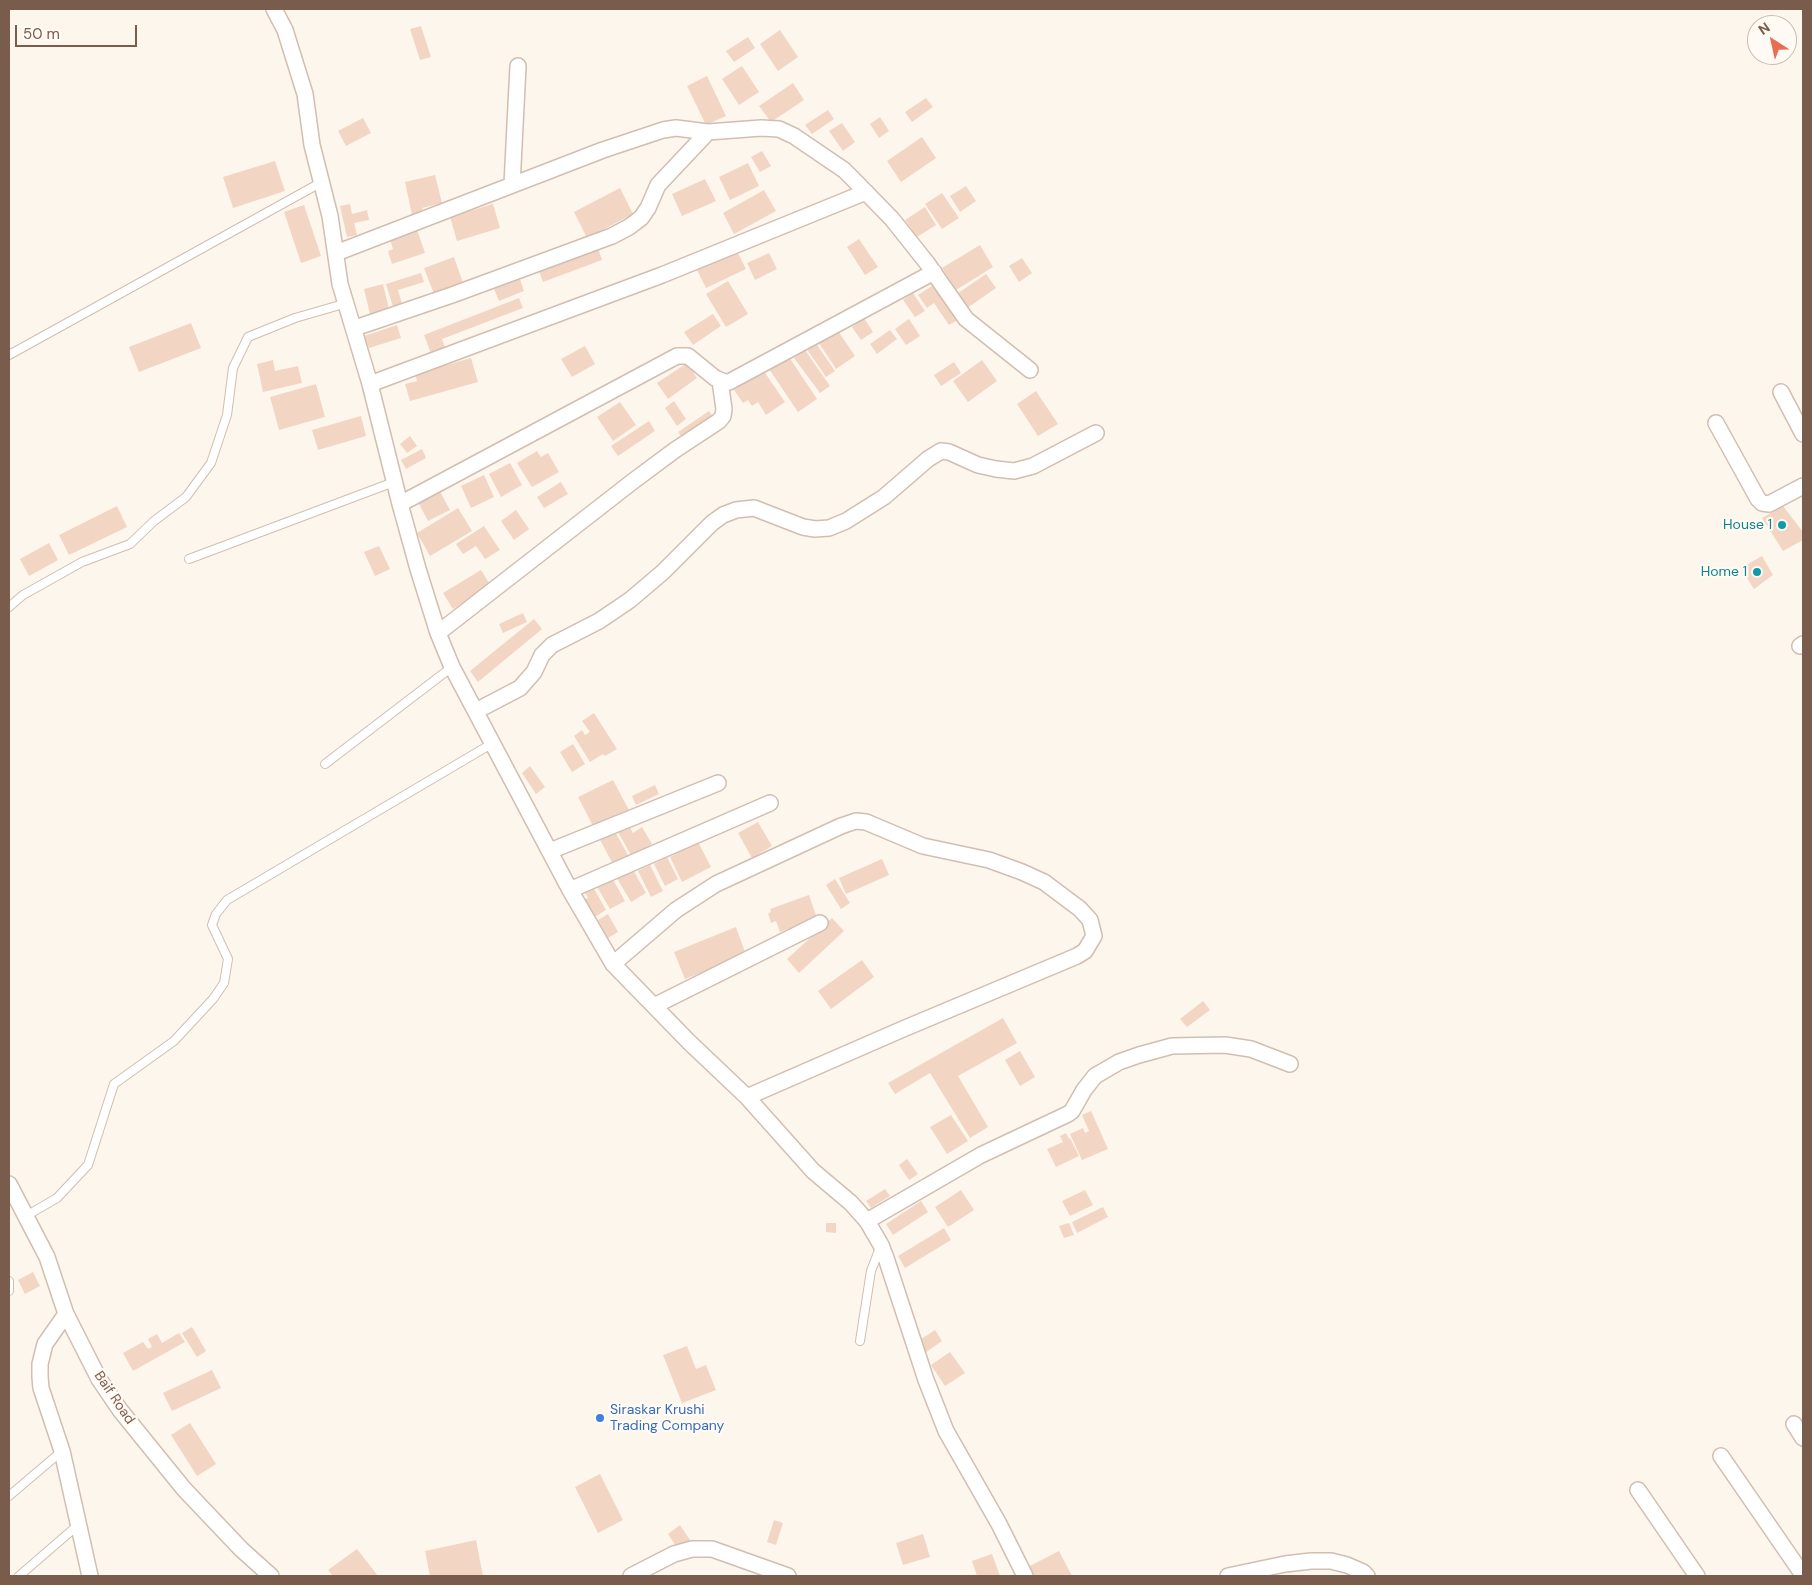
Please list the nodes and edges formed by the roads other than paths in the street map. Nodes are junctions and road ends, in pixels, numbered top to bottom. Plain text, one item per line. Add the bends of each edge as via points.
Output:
1 (275, 9) edge
2 (518, 66) dead end
3 (708, 132) junction
4 (322, 182) junction
5 (512, 185) junction
6 (866, 192) junction
7 (336, 253) junction
8 (934, 272) junction
9 (346, 304) junction
10 (354, 328) junction
11 (9, 355) edge
12 (1030, 370) dead end
13 (720, 381) junction
14 (370, 384) junction
15 (1781, 392) dead end
16 (1716, 423) dead end
17 (1096, 433) dead end
18 (1803, 434) edge
19 (394, 482) junction
20 (1803, 486) edge
21 (400, 504) junction
22 (189, 559) dead end
23 (9, 607) edge
24 (438, 633) junction
25 (452, 667) junction
26 (476, 711) junction
27 (493, 743) junction
28 (324, 764) dead end
29 (718, 783) dead end
30 (770, 803) dead end
31 (550, 851) junction
32 (570, 890) junction
33 (820, 923) dead end
34 (613, 964) junction
35 (654, 1006) junction
36 (1290, 1064) dead end
37 (747, 1098) junction
38 (9, 1184) edge
39 (26, 1216) junction
40 (867, 1221) junction
41 (881, 1246) junction
42 (9, 1281) edge
43 (9, 1291) edge
44 (66, 1314) junction
45 (860, 1341) dead end
46 (1794, 1424) dead end
47 (1803, 1438) edge
48 (62, 1451) junction
49 (1721, 1456) dead end
50 (1638, 1490) dead end
51 (9, 1496) edge
52 (78, 1525) junction
53 (1803, 1575) edge
54 (19, 1576) edge
55 (90, 1576) edge
56 (271, 1576) edge
57 (630, 1576) edge
58 (788, 1576) edge
59 (1025, 1576) edge
60 (1228, 1576) edge
61 (1367, 1576) edge
62 (1697, 1576) edge

1 - 4 street via 305,94 312,145
2 - 5 street
3 - 5 street via 676,128 662,130
3 - 6 street via 779,129 844,170
3 - 10 street via 658,185 644,213 629,227 452,295
4 - 7 street
4 - 11 lane
5 - 7 street
6 - 8 street
6 - 14 street via 662,275
7 - 9 street
8 - 12 street via 966,319
8 - 13 street via 737,379
9 - 10 street
9 - 23 lane via 295,318 248,337 233,368 227,415 211,463 186,497 130,544 82,562 23,595
10 - 14 street
13 - 21 street via 688,356 678,356
13 - 24 street via 724,409 719,421 632,482
14 - 19 street
15 - 18 street
16 - 20 street via 1762,503 1770,504
17 - 26 street via 1033,466 1014,471 978,465 941,450 884,497 829,528 803,527 754,508 723,515 630,600 599,621 552,645 520,688
19 - 21 street
19 - 22 lane
21 - 24 street
24 - 25 street
25 - 26 street
25 - 28 lane
26 - 27 street
27 - 31 street
27 - 39 lane via 227,900 212,925 228,958 224,983 174,1041 114,1084 88,1165 57,1198
29 - 31 street
30 - 32 street
31 - 32 street
32 - 34 street
33 - 35 street
34 - 35 street
34 - 37 street via 676,910 716,884 856,821 866,822 923,846 989,860 1022,872 1044,882 1090,920 1094,936 1084,952 1077,956
35 - 37 street
36 - 40 street via 1250,1049 1225,1045 1172,1046 1139,1055 1095,1076 1068,1114 980,1155
37 - 40 street via 813,1171
38 - 39 street, Baif Road
39 - 44 street, Baif Road via 47,1257
40 - 41 street
41 - 45 lane via 871,1271
41 - 59 street via 946,1431
42 - 43 lane
44 - 48 street via 45,1344 40,1364 41,1388
44 - 56 street, Baif Road via 99,1379 120,1410 184,1489
46 - 47 street
48 - 51 lane
48 - 52 street
49 - 53 street
50 - 62 street
52 - 54 lane
52 - 55 street
57 - 58 street via 674,1554 692,1549 712,1549
60 - 61 street via 1312,1561 1347,1565

